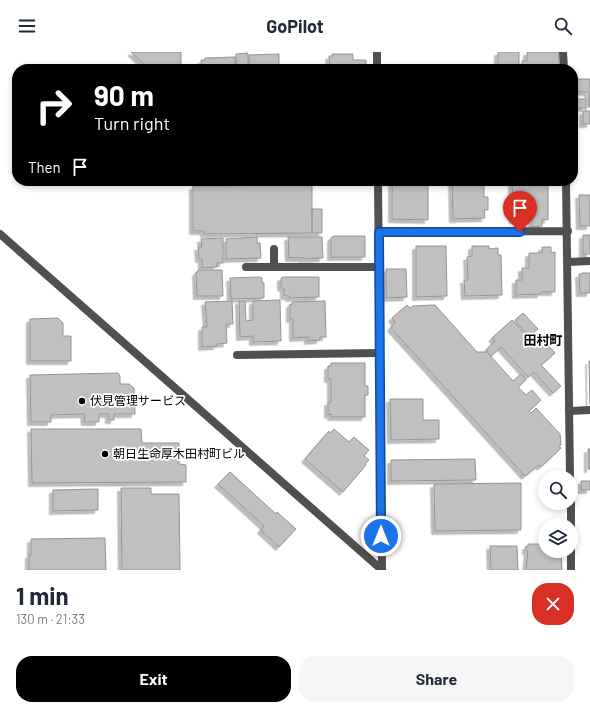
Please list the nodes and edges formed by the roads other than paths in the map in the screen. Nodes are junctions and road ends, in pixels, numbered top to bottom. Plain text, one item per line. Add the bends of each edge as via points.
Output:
1 (377, 52) edge
2 (563, 52) edge
3 (377, 64) edge
4 (564, 64) edge
5 (378, 186) edge
6 (566, 186) edge
7 (568, 231) junction
8 (379, 232) junction
9 (0, 234) edge
10 (274, 249) dead end
11 (590, 261) edge
12 (568, 262) junction
13 (246, 267) dead end
14 (274, 267) junction
15 (379, 267) junction
16 (380, 354) junction
17 (237, 355) dead end
18 (590, 410) edge
19 (569, 411) junction
20 (570, 470) edge
21 (571, 558) edge
22 (382, 570) edge
23 (571, 570) edge

1 - 3 street
2 - 4 street
5 - 8 street
6 - 7 street
7 - 8 street
7 - 12 street
8 - 15 street
9 - 22 street
10 - 14 street
11 - 12 street
12 - 19 street
13 - 14 street
14 - 15 street
15 - 16 street
16 - 17 street
16 - 22 street
18 - 19 street
19 - 20 street
21 - 23 street

